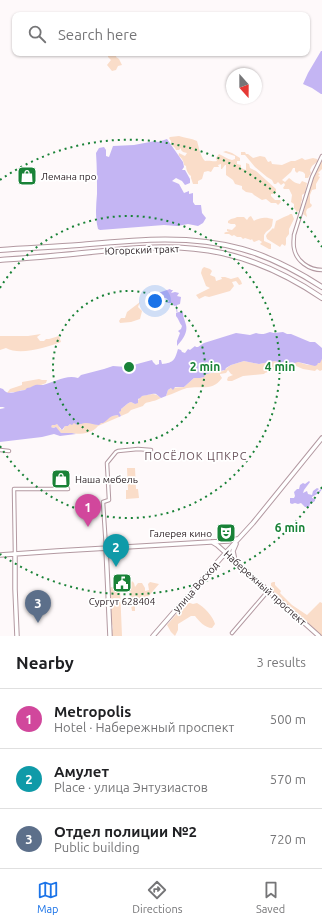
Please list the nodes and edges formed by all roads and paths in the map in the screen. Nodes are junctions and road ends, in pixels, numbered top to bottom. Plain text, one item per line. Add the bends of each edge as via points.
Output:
1 (322, 156) edge
2 (92, 243) junction
3 (0, 250) edge
4 (93, 252) junction
5 (0, 260) edge
6 (322, 270) edge
7 (322, 287) edge
8 (322, 298) edge
9 (322, 438) edge
10 (0, 450) edge
11 (150, 450) dead end
12 (9, 451) dead end
13 (68, 489) dead end
14 (238, 539) junction
15 (211, 541) junction
16 (106, 548) junction
17 (226, 553) junction
18 (15, 554) junction
19 (0, 555) edge
20 (235, 562) junction
21 (268, 591) junction
22 (232, 633) dead end
23 (17, 636) edge
24 (110, 636) edge
25 (153, 636) edge
26 (319, 636) edge

1 - 6 street via 308,188 293,242 296,254 303,263 312,269
2 - 3 main road, Югорский тракт
2 - 4 main road
2 - 7 main road, Югорский тракт via 179,239 220,244 273,260
4 - 5 main road, Югорский тракт
4 - 8 main road, Югорский тракт via 169,247 221,253 263,266
9 - 14 main road, улица Восход
10 - 12 street
11 - 16 street via 118,451 107,463 109,500 103,502
13 - 18 street via 14,489
14 - 15 main road, Набережный проспект
14 - 17 main road, улица Восход
14 - 20 main road via 233,551
15 - 16 main road, Набережный проспект
15 - 17 main road, Набережный проспект
16 - 18 main road, Набережный проспект
16 - 24 main road
17 - 20 main road, Набережный проспект
17 - 25 main road, улица Восход
18 - 19 main road, Набережный проспект
18 - 23 main road
20 - 21 main road, Набережный проспект
21 - 22 street
21 - 26 main road, Набережный проспект

